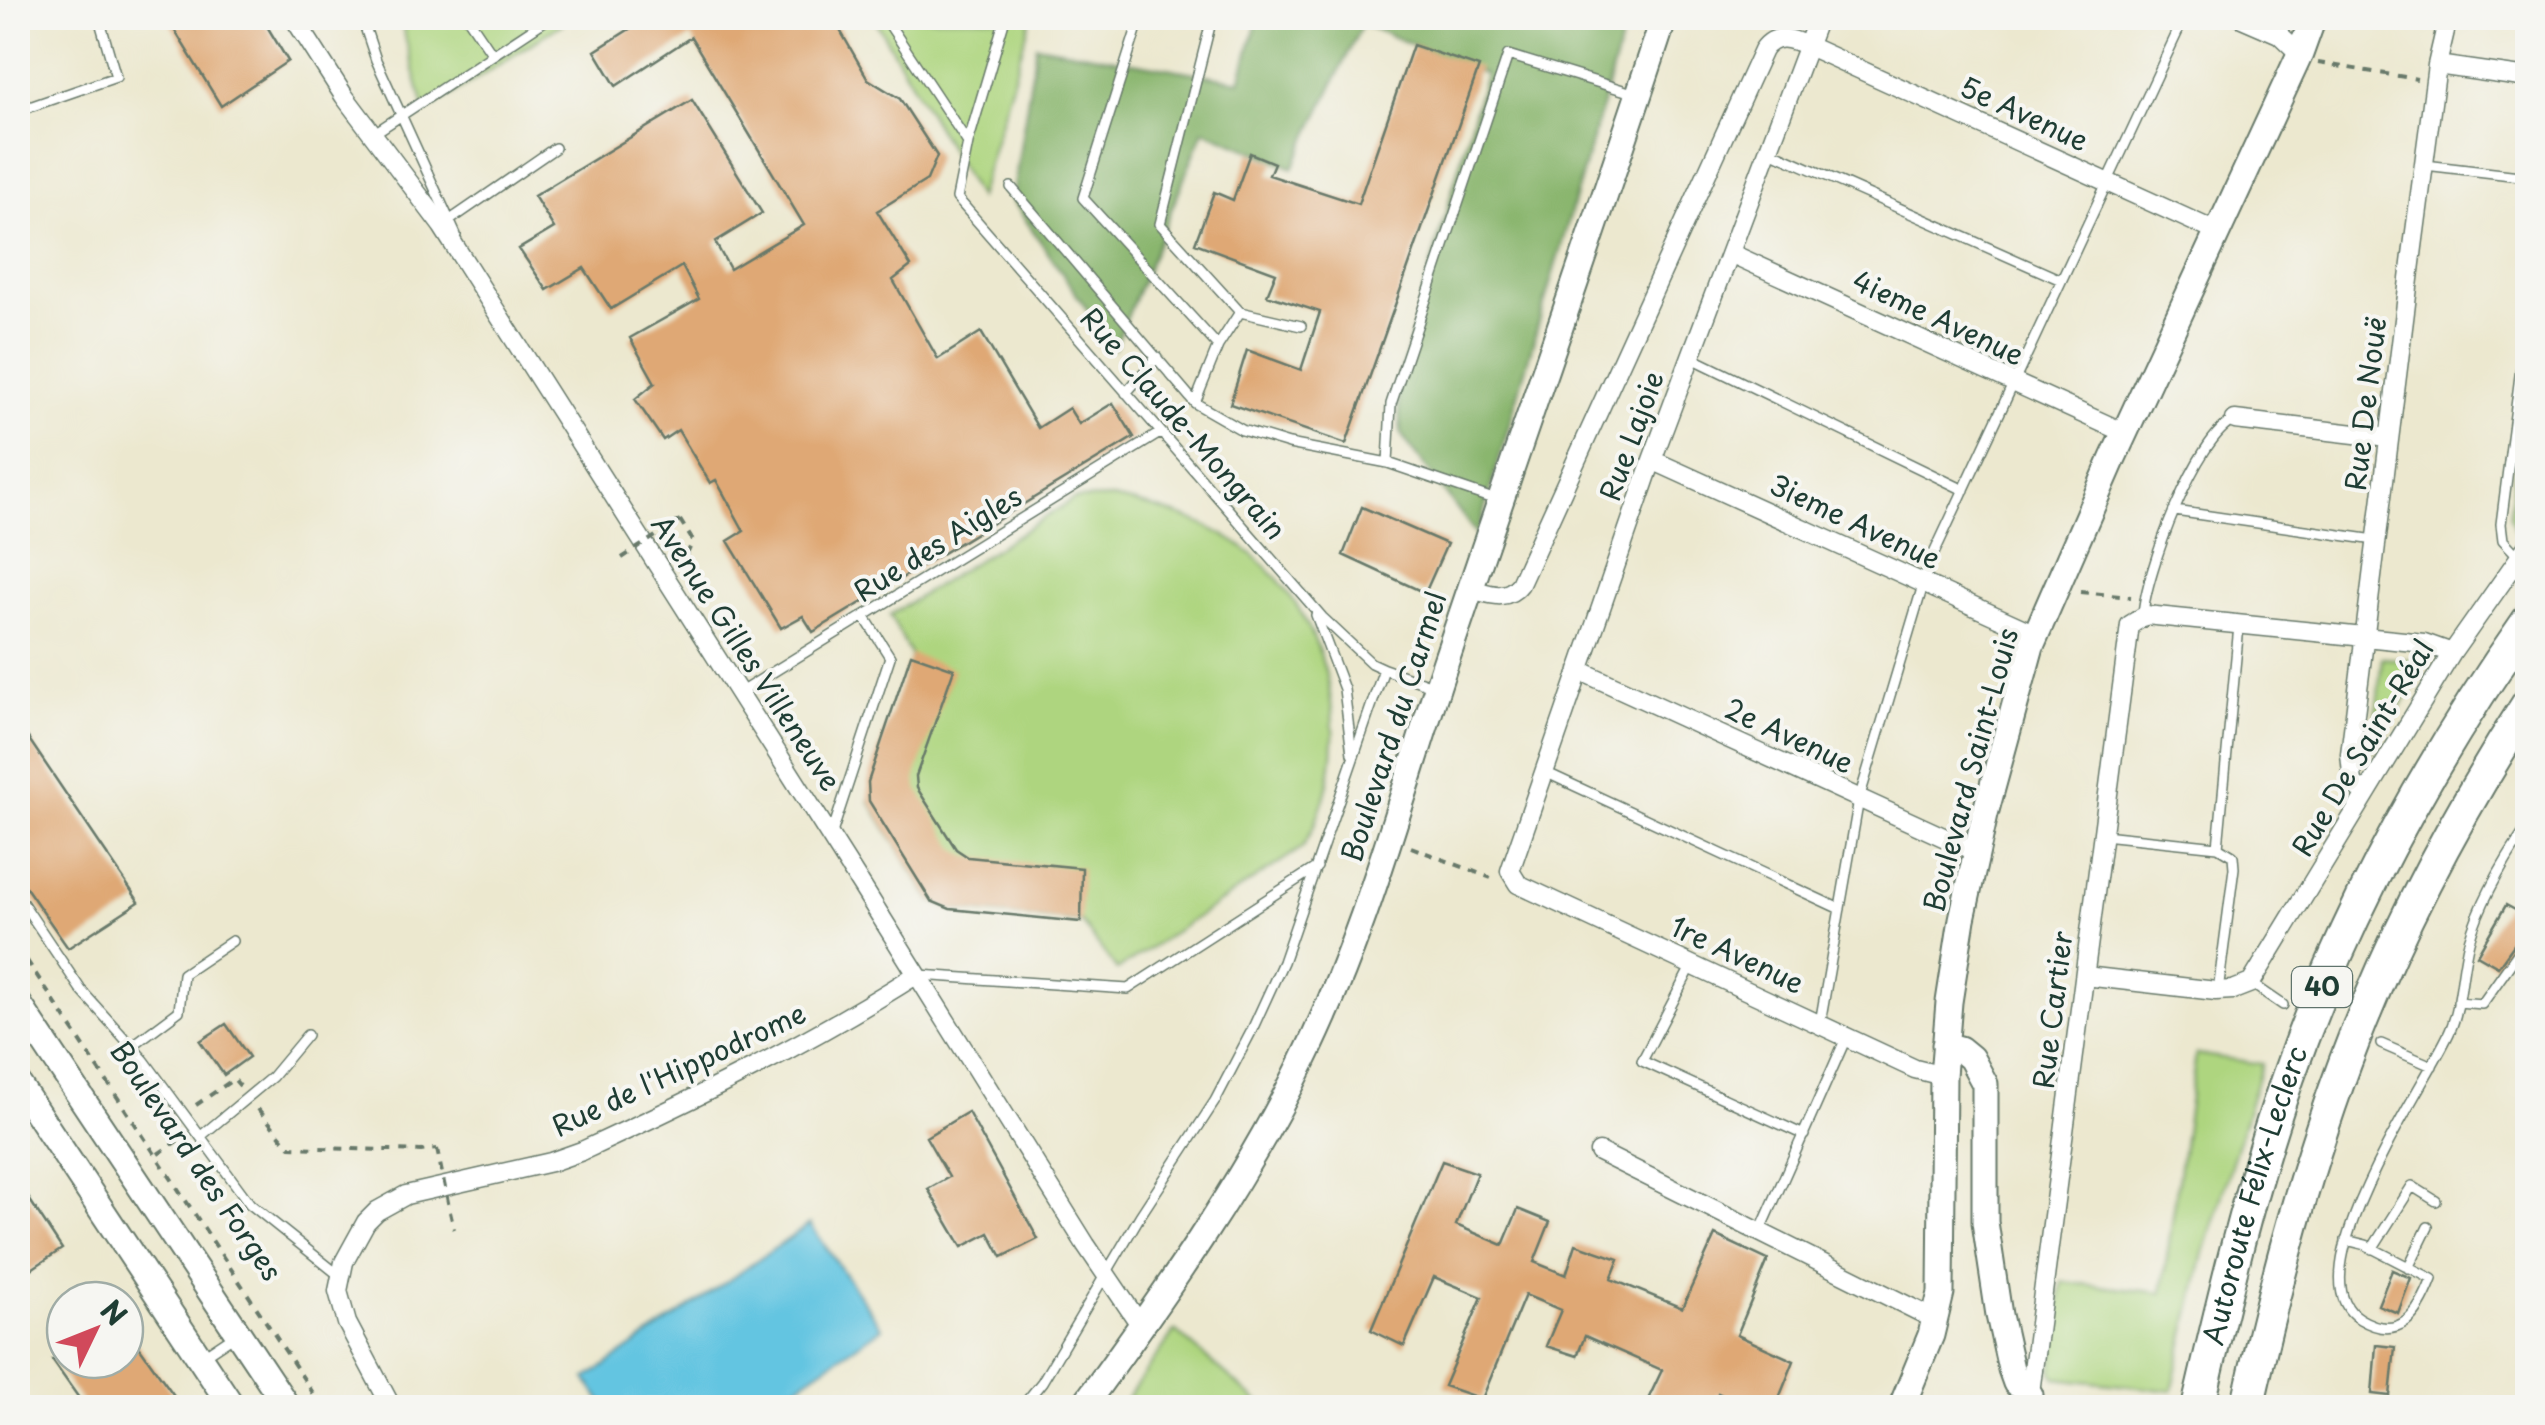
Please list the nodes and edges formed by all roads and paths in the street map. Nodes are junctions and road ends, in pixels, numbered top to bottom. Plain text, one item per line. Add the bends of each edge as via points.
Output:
1 (98, 18) edge
2 (294, 18) edge
3 (362, 18) edge
4 (468, 18) edge
5 (549, 18) edge
6 (885, 18) edge
7 (1006, 18) edge
8 (1140, 18) edge
9 (1212, 18) edge
10 (1664, 18) edge
11 (1818, 18) edge
12 (2184, 18) edge
13 (2242, 18) edge
14 (2313, 18) edge
15 (2448, 18) edge
16 (1808, 46) junction
17 (2300, 54) junction
18 (493, 55) junction
19 (2324, 65) dead end
20 (2437, 65) junction
21 (2528, 78) edge
22 (2415, 79) dead end
23 (1638, 94) junction
24 (18, 111) edge
25 (401, 116) junction
26 (374, 134) junction
27 (968, 144) junction
28 (555, 148) dead end
29 (1768, 150) junction
30 (2425, 164) junction
31 (2528, 177) edge
32 (2107, 182) junction
33 (1011, 186) dead end
34 (446, 223) junction
35 (2217, 232) junction
36 (1730, 253) junction
37 (2061, 280) junction
38 (1240, 312) junction
39 (2528, 313) edge
40 (1301, 326) dead end
41 (1218, 346) junction
42 (1690, 357) junction
43 (1156, 358) junction
44 (2013, 382) junction
45 (1126, 394) junction
46 (1195, 403) junction
47 (2235, 420) joint
48 (1160, 433) junction
49 (2124, 433) junction
50 (2389, 438) junction
51 (1652, 460) junction
52 (1388, 463) junction
53 (1964, 490) junction
54 (1500, 501) junction
55 (2176, 512) junction
56 (2378, 540) junction
57 (693, 541) dead end
58 (2523, 551) edge
59 (622, 558) dead end
60 (1923, 584) junction
61 (1470, 589) junction
62 (2086, 592) dead end
63 (1309, 602) junction
64 (2137, 611) junction
65 (864, 616) junction
66 (2528, 621) edge
67 (2240, 623) junction
68 (2035, 634) junction
69 (2365, 636) junction
70 (2452, 653) junction
71 (1384, 669) junction
72 (1578, 670) junction
73 (1438, 688) junction
74 (739, 693) junction
75 (2528, 704) edge
76 (1351, 766) junction
77 (1542, 771) junction
78 (2364, 794) junction
79 (1859, 799) junction
80 (2528, 826) edge
81 (2103, 835) junction
82 (830, 836) junction
83 (1390, 839) junction
84 (2218, 847) junction
85 (1976, 852) junction
86 (1318, 867) junction
87 (1510, 877) junction
88 (18, 896) edge
89 (1840, 909) junction
90 (2528, 939) edge
91 (232, 942) dead end
92 (18, 947) edge
93 (1692, 964) junction
94 (916, 975) junction
95 (2085, 976) junction
96 (2251, 983) junction
97 (2218, 991) junction
98 (2458, 1002) junction
99 (18, 1004) edge
100 (2284, 1005) dead end
101 (1820, 1023) junction
102 (307, 1035) dead end
103 (1846, 1038) junction
104 (2381, 1044) dead end
105 (1945, 1045) junction
106 (132, 1046) junction
107 (2432, 1066) junction
108 (1943, 1076) junction
109 (18, 1084) edge
110 (198, 1132) junction
111 (1804, 1135) junction
112 (319, 1148) dead end
113 (1599, 1152) dead end
114 (156, 1155) junction
115 (2436, 1200) dead end
116 (2428, 1227) dead end
117 (454, 1229) dead end
118 (1760, 1232) junction
119 (2346, 1240) junction
120 (2372, 1249) junction
121 (2408, 1268) junction
122 (1105, 1275) junction
123 (340, 1276) junction
124 (1936, 1320) junction
125 (1141, 1326) junction
126 (239, 1332) junction
127 (200, 1359) junction
128 (2200, 1398) edge
129 (2249, 1400) edge
130 (2029, 1401) edge
131 (233, 1408) edge
132 (288, 1408) edge
133 (324, 1408) edge
134 (392, 1408) edge
135 (1020, 1408) edge
136 (1082, 1408) edge
137 (1901, 1408) edge

1 - 24 lane via 116,77
2 - 26 street, Avenue Gilles Villeneuve
3 - 25 lane
4 - 18 lane
5 - 18 lane
6 - 27 lane
7 - 27 lane
8 - 41 lane via 1083,198
9 - 38 lane via 1160,224
10 - 23 street, Boulevard du Carmel
11 - 16 street, Rue Lajoie
12 - 32 lane
13 - 17 street via 2279,34
14 - 17 street, Boulevard Saint-Louis
15 - 20 street, Rue De Nouë
16 - 29 street, Rue Lajoie
16 - 32 street, 5e Avenue
16 - 61 street via 1781,38 1765,47 1518,587 1502,596
17 - 35 street, Boulevard Saint-Louis
18 - 25 lane
19 - 22 path
20 - 21 street
20 - 30 street, Rue De Nouë
23 - 52 lane via 1508,54 1390,404
23 - 54 street, Boulevard du Carmel
25 - 26 lane
25 - 34 lane
26 - 34 street, Avenue Gilles Villeneuve
27 - 45 lane, Rue Claude-Mongrain via 957,198
28 - 34 lane
29 - 36 street, Rue Lajoie
29 - 37 lane
30 - 31 lane
30 - 50 street, Rue De Nouë
32 - 35 street, 5e Avenue
32 - 37 lane
33 - 43 lane
34 - 74 street, Avenue Gilles Villeneuve
35 - 49 street, Boulevard Saint-Louis
36 - 42 street, Rue Lajoie
36 - 44 street, 4ieme Avenue
37 - 44 lane
38 - 40 lane
38 - 41 lane
39 - 58 lane via 2501,524 2503,540
41 - 46 lane
42 - 51 street, Rue Lajoie
42 - 53 lane
43 - 45 lane
43 - 46 lane
44 - 49 street, 4ieme Avenue
44 - 53 lane
45 - 48 lane, Rue Claude-Mongrain
46 - 52 lane via 1242,430
47 - 50 street
47 - 55 lane via 2209,440
48 - 63 lane, Rue Claude-Mongrain
48 - 65 lane, Rue des Aigles
49 - 68 street, Boulevard Saint-Louis
50 - 56 street, Rue De Nouë
51 - 60 street, 3ieme Avenue
51 - 72 street, Rue Lajoie
52 - 54 lane
53 - 60 lane
54 - 61 street, Boulevard du Carmel
55 - 56 lane
55 - 64 lane
56 - 69 street, Rue De Nouë
57 - 59 path, bridge via 680,520
58 - 70 street, Rue De Saint-Réal
60 - 68 street, 3ieme Avenue
60 - 79 lane
61 - 73 street, Boulevard du Carmel
62 - 64 path
63 - 71 lane, Rue Claude-Mongrain
63 - 76 lane via 1344,689
64 - 67 street
64 - 81 street, Rue Cartier via 2128,630
65 - 74 lane, Rue des Aigles
65 - 82 lane via 890,657
66 - 128 highway, Autoroute Félix-Leclerc / 40 via 2416,793 2330,970 2263,1154
67 - 69 street
67 - 84 lane
68 - 85 street, Boulevard Saint-Louis
69 - 70 street
69 - 78 street, Rue De Nouë via 2350,760 2353,783
70 - 78 street, Rue De Saint-Réal
71 - 73 lane, Rue Claude-Mongrain
71 - 76 lane
72 - 77 street, Rue Lajoie
72 - 79 street, 2e Avenue
73 - 83 street, Boulevard du Carmel
74 - 82 street, Avenue Gilles Villeneuve
75 - 129 highway, Autoroute Félix-Leclerc / 40 via 2446,839 2363,1016 2307,1174
76 - 86 lane
77 - 87 street, Rue Lajoie
77 - 89 lane
78 - 96 street, Rue De Saint-Réal
79 - 85 street, 2e Avenue
79 - 89 lane
80 - 98 lane via 2474,927
81 - 84 lane
81 - 95 street, Rue Cartier
82 - 94 street, Avenue Gilles Villeneuve
83 - 87 path via 1494,879
83 - 125 street, Boulevard du Carmel via 1344,972 1302,1062
84 - 97 lane via 2232,856 2234,868
85 - 105 street, Boulevard Saint-Louis
86 - 94 lane via 1128,990
86 - 122 lane via 1284,962 1226,1080
87 - 93 street, 1re Avenue
88 - 106 lane via 81,990
89 - 101 lane
90 - 98 lane via 2482,1004
91 - 106 lane via 183,974 178,1011
92 - 114 path, Boulevard des Forges
93 - 101 street, 1re Avenue
93 - 111 lane via 1642,1061
94 - 122 street, Avenue Gilles Villeneuve
94 - 123 street, Rue de l'Hippodrome via 762,1065 582,1151 391,1202 356,1235
95 - 97 street
95 - 130 street, Rue Cartier
96 - 97 street
96 - 100 lane
98 - 107 lane
99 - 126 street
101 - 103 street, 1re Avenue
102 - 110 lane via 272,1077
103 - 108 street, 1re Avenue
103 - 111 lane
104 - 107 lane
105 - 108 street, Boulevard Saint-Louis
105 - 130 street via 1967,1054 1984,1079 1989,1256 2011,1369
106 - 110 lane
107 - 119 lane via 2357,1206
108 - 124 street, Boulevard Saint-Louis
109 - 127 street
110 - 114 path
110 - 123 lane via 250,1204
111 - 118 lane
112 - 117 path, bridge via 436,1149
113 - 118 street
114 - 133 path, Boulevard des Forges
115 - 120 lane via 2412,1186
116 - 121 lane
118 - 124 street
119 - 120 lane
119 - 121 lane via 2340,1292 2368,1323 2392,1327 2418,1311 2432,1279
120 - 121 lane
122 - 125 street, Avenue Gilles Villeneuve
122 - 135 lane
123 - 134 street via 347,1323
124 - 137 street, Boulevard Saint-Louis
125 - 136 street, Boulevard du Carmel
126 - 127 lane
126 - 132 street
127 - 131 street

